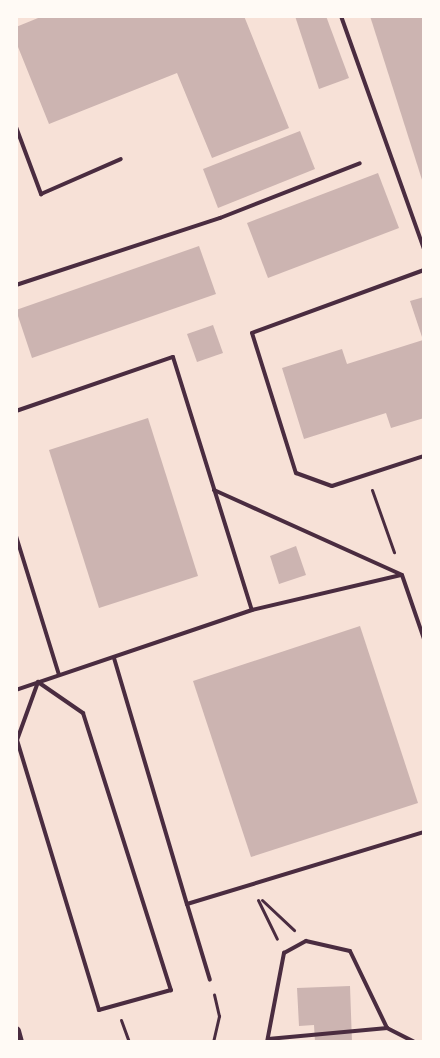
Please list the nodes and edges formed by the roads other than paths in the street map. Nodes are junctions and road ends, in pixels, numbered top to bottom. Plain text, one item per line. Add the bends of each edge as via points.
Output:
1 (341, 16) edge
2 (16, 127) edge
3 (121, 159) dead end
4 (360, 163) dead end
5 (424, 249) edge
6 (424, 270) edge
7 (16, 285) edge
8 (16, 411) edge
9 (424, 456) edge
10 (214, 490) junction
11 (16, 536) edge
12 (402, 575) junction
13 (252, 610) junction
14 (424, 640) edge
15 (114, 658) junction
16 (59, 675) junction
17 (38, 682) junction
18 (16, 690) edge
19 (424, 832) edge
20 (187, 904) junction
21 (210, 980) road end
22 (387, 1028) junction
23 (16, 1031) edge
24 (267, 1040) edge
25 (19, 1042) edge
26 (414, 1042) edge

1 - 5 lane
2 - 3 lane via 41,194
4 - 7 lane via 220,218
6 - 9 lane via 252,333 296,473 332,486
8 - 10 lane via 174,357
10 - 12 lane
10 - 13 lane
11 - 16 lane
12 - 13 lane
12 - 14 lane
13 - 15 lane
15 - 16 lane
15 - 20 lane
16 - 17 lane
17 - 17 lane via 17,740 99,1010 171,990 83,713
17 - 18 lane
19 - 20 lane
20 - 21 lane
22 - 24 lane
22 - 24 lane via 350,951 306,941 284,953
22 - 26 lane
23 - 25 main road

